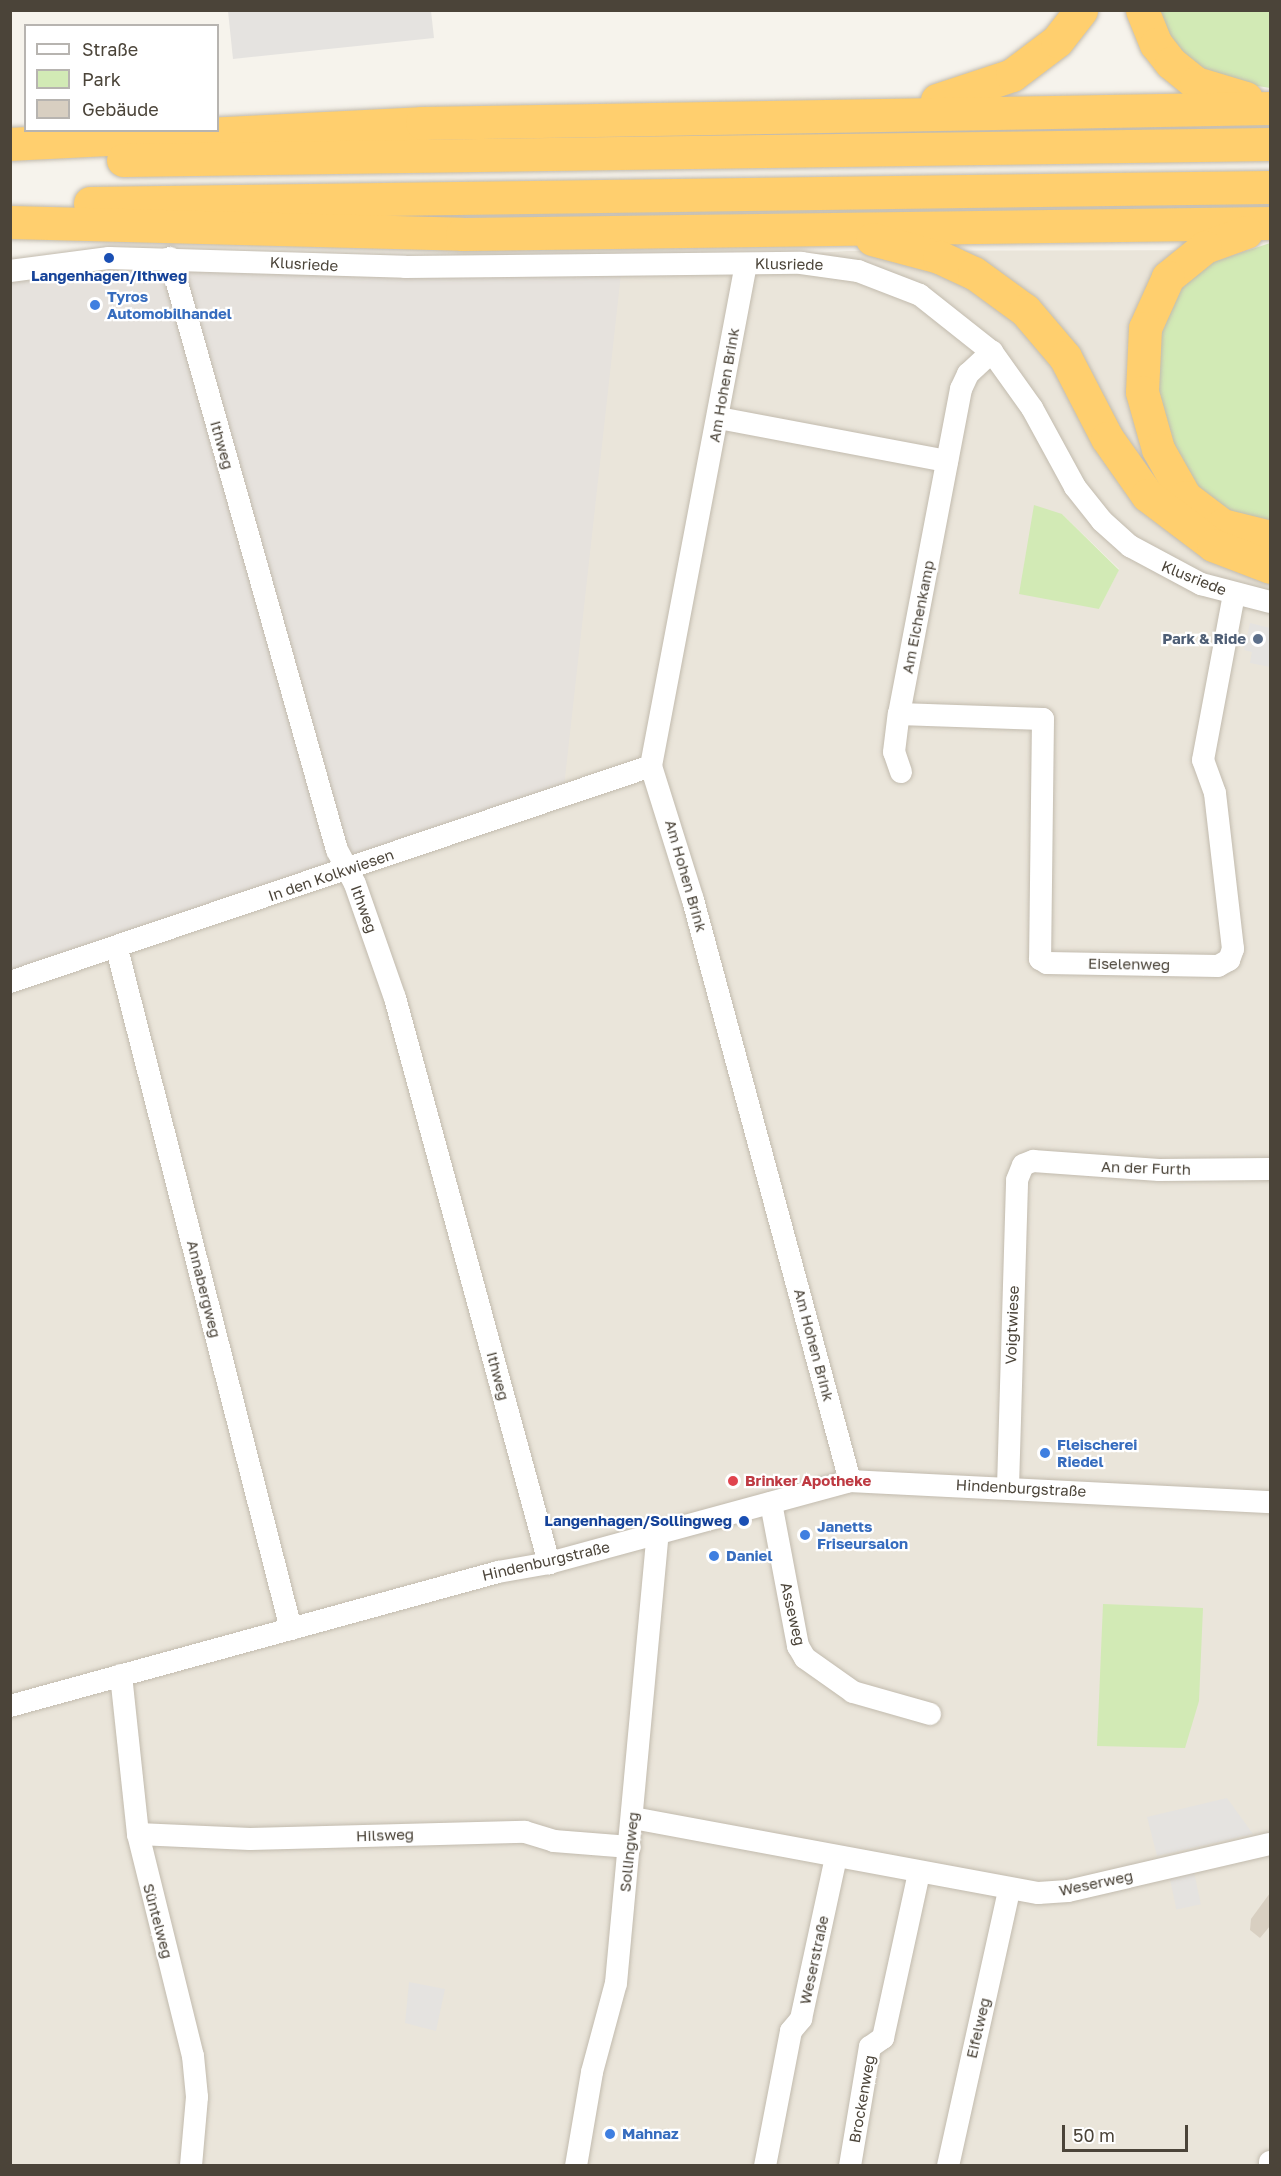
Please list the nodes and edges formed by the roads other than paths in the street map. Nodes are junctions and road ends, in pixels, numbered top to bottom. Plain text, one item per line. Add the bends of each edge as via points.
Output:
1 (1081, 10) edge
2 (1142, 10) edge
3 (1270, 101) edge
4 (1270, 108) edge
5 (772, 116) junction
6 (10, 144) edge
7 (1270, 144) edge
8 (10, 161) edge
9 (1270, 187) edge
10 (10, 204) edge
11 (10, 222) edge
12 (1270, 223) edge
13 (815, 228) junction
14 (1270, 228) edge
15 (170, 258) junction
16 (746, 264) junction
17 (10, 271) edge
18 (992, 352) junction
19 (719, 418) junction
20 (947, 461) junction
21 (1270, 537) edge
22 (1270, 567) edge
23 (1234, 594) junction
24 (1270, 602) edge
25 (899, 714) junction
26 (651, 766) junction
27 (901, 772) dead end
28 (347, 869) junction
29 (117, 949) junction
30 (10, 982) edge
31 (1023, 1165) joint
32 (1270, 1169) edge
33 (850, 1481) junction
34 (1008, 1487) junction
35 (1270, 1502) edge
36 (771, 1503) junction
37 (658, 1534) junction
38 (549, 1563) junction
39 (291, 1629) junction
40 (121, 1675) junction
41 (10, 1706) edge
42 (930, 1714) dead end
43 (633, 1818) junction
44 (138, 1834) junction
45 (1270, 1844) edge
46 (630, 1847) junction
47 (836, 1857) junction
48 (919, 1873) junction
49 (1009, 1890) junction
50 (191, 2166) edge
51 (576, 2166) edge
52 (765, 2166) edge
53 (850, 2166) edge
54 (948, 2166) edge

1 - 5 highway via 1036,59 983,88 892,107
2 - 3 highway via 1156,44 1196,83 1232,96
4 - 5 highway
5 - 6 highway via 422,123
7 - 8 highway
9 - 10 highway
11 - 13 highway via 462,234
12 - 13 highway
13 - 22 highway via 939,256 1001,291 1046,332 1065,357 1107,438 1147,495 1213,545
14 - 21 highway via 1205,247 1168,277 1145,328 1141,359 1148,421 1170,474 1185,496 1222,525
15 - 16 street, Klusriede via 405,267
15 - 17 street, Klusriede via 77,260
15 - 28 street, Ithweg via 337,850
16 - 18 street, Klusriede via 831,265 891,282 952,317
16 - 19 street, Am Hohen Brink
18 - 20 street, Am Eichenkamp via 968,374 960,390
18 - 23 street, Klusriede via 1102,521 1130,546 1176,574
19 - 20 street
19 - 26 street, Am Hohen Brink
20 - 25 street, Am Eichenkamp
23 - 24 street, Klusriede
23 - 25 street, Eiselenweg via 1203,760 1215,793 1233,949 1230,960 1218,966 1047,963 1040,959 1043,719
25 - 27 street, Am Eichenkamp via 894,752
26 - 28 street, In den Kolkwiesen
26 - 33 street, Am Hohen Brink via 693,900
28 - 29 street, In den Kolkwiesen
28 - 38 street, Ithweg via 395,998
29 - 30 street, In den Kolkwiesen
29 - 39 street, Annabergweg
31 - 32 street, An der Furth via 1033,1161 1159,1170
31 - 34 street, Voigtwiese via 1017,1179
33 - 34 street, Hindenburgstraße
33 - 36 street, Hindenburgstraße
34 - 35 street, Hindenburgstraße
36 - 37 street, Hindenburgstraße
36 - 42 street, Asseweg via 798,1646 805,1658 853,1692
37 - 38 street, Hindenburgstraße
37 - 43 street, Sollingweg
38 - 39 street, Hindenburgstraße via 498,1572
39 - 40 street, Hindenburgstraße
40 - 41 street, Hindenburgstraße
40 - 44 street, Süntelweg
43 - 46 street, Sollingweg
43 - 47 street, Weserweg
44 - 46 street, Hilsweg via 250,1839 525,1832 554,1840
44 - 50 street, Süntelweg via 193,2056 197,2097
45 - 49 street, Weserweg via 1068,1891
46 - 51 street, Sollingweg via 616,1983 592,2072
47 - 48 street, Weserweg
47 - 52 street, Weserstraße via 801,2019 791,2031
48 - 49 street, Weserweg
48 - 53 street, Brockenweg via 883,2038 870,2048
49 - 54 street, Eifelweg

